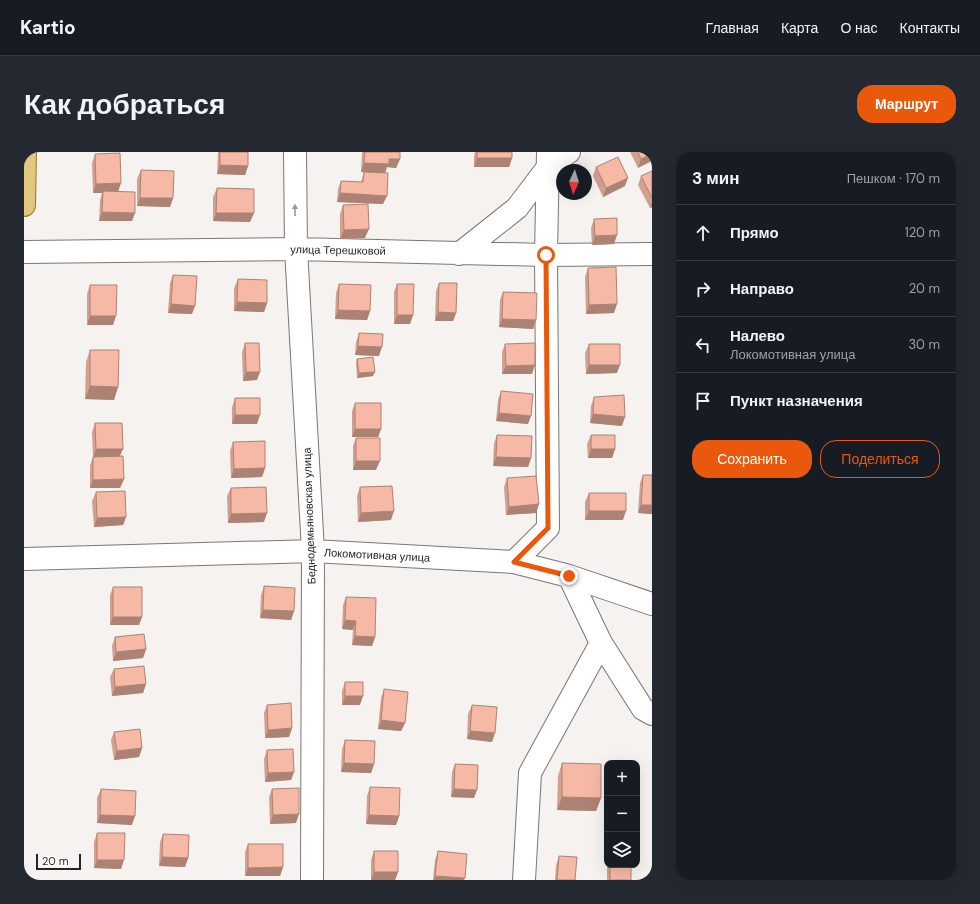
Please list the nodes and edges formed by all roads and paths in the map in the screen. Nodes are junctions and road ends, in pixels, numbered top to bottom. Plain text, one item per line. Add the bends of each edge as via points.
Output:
1 (25, 152) edge
2 (295, 152) edge
3 (570, 152) edge
4 (548, 159) edge
5 (24, 205) edge
6 (296, 249) junction
7 (24, 252) edge
8 (459, 254) junction
9 (652, 254) edge
10 (546, 255) junction
11 (313, 551) junction
12 (24, 559) edge
13 (514, 562) junction
14 (569, 576) junction
15 (652, 604) edge
16 (601, 643) junction
17 (652, 714) edge
18 (312, 880) edge
19 (524, 880) edge

1 - 5 main road
6 -> 2 street, Беднодемьяновская улица
3 - 4 street
4 - 8 street via 517,208
4 - 10 street
6 - 7 street, улица Терешковой
6 - 8 street, улица Терешковой
6 - 11 street, Беднодемьяновская улица
8 - 10 street, улица Терешковой
9 - 10 street, улица Терешковой
10 - 13 street via 548,528
11 - 12 street, Локомотивная улица
11 - 13 street, Локомотивная улица
11 - 18 street, Беднодемьяновская улица
13 - 14 street, Локомотивная улица
14 - 15 street, Локомотивная улица
14 - 16 street
16 - 17 street via 643,709
16 - 19 street via 530,773

